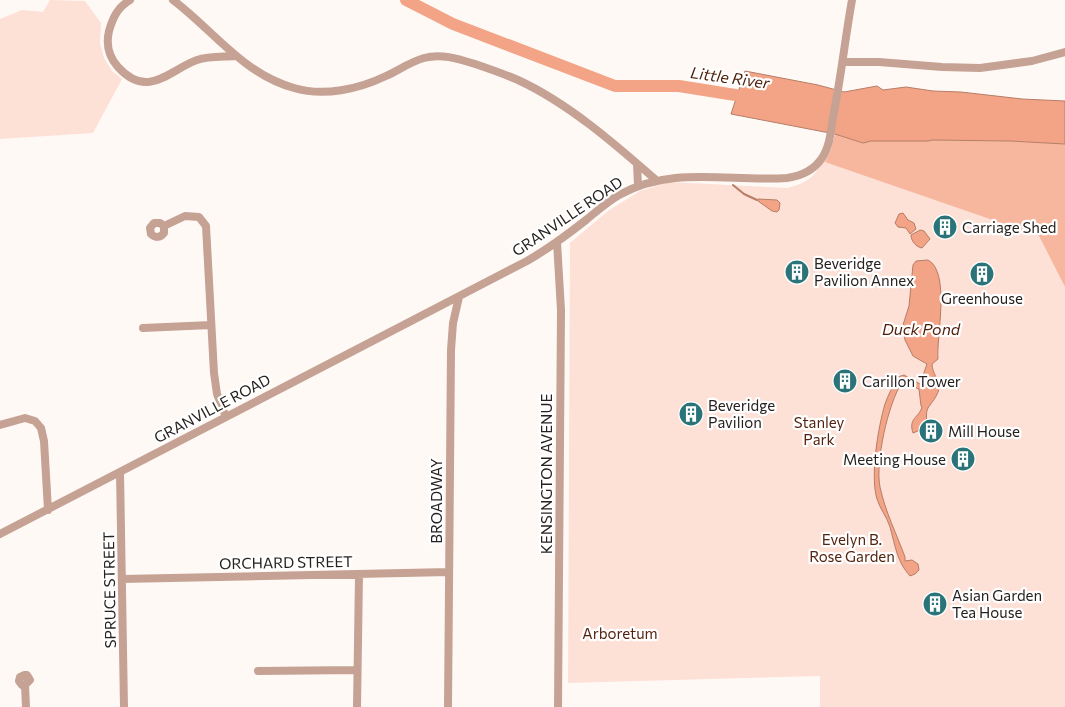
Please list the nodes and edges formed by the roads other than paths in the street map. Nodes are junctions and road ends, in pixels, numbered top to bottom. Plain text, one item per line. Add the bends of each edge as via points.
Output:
1 (130, 0) edge
2 (173, 0) edge
3 (852, 0) edge
4 (1065, 52) edge
5 (236, 56) junction
6 (843, 62) junction
7 (637, 164) junction
8 (656, 180) junction
9 (638, 186) junction
10 (164, 226) dead end
11 (557, 242) junction
12 (459, 297) junction
13 (212, 325) junction
14 (143, 328) dead end
15 (226, 417) junction
16 (0, 425) edge
17 (120, 472) junction
18 (48, 510) junction
19 (0, 534) edge
20 (449, 572) junction
21 (359, 575) junction
22 (122, 579) junction
23 (358, 670) junction
24 (258, 671) dead end
25 (26, 685) dead end
26 (26, 707) edge
27 (124, 707) edge
28 (357, 707) edge
29 (448, 707) edge
30 (558, 707) edge

1 - 5 street via 114,15 107,44 113,60 129,76 156,81 198,60
2 - 5 street
3 - 6 street, GRANVILLE ROAD
4 - 6 street via 1032,61 980,68
5 - 7 street via 279,83 322,92 364,85 424,58 456,58 532,87 572,113
6 - 8 street, GRANVILLE ROAD via 827,146 818,164 809,170 795,177 701,176
7 - 8 street
7 - 9 street
8 - 9 street, GRANVILLE ROAD
9 - 11 street, GRANVILLE ROAD via 613,198
10 - 13 street via 188,216 199,217 204,223
11 - 12 street, GRANVILLE ROAD
11 - 30 street, KENSINGTON AVENUE via 561,310
12 - 15 street, GRANVILLE ROAD
12 - 20 street, BROADWAY via 451,350
13 - 14 street
13 - 15 street via 216,388
15 - 17 street, GRANVILLE ROAD
16 - 18 street via 26,418 41,428
17 - 18 street, GRANVILLE ROAD
17 - 22 street, SPRUCE STREET
18 - 19 street, GRANVILLE ROAD
20 - 21 street, ORCHARD STREET
20 - 29 street, BROADWAY
21 - 22 street, ORCHARD STREET
21 - 23 street
22 - 27 street, SPRUCE STREET
23 - 24 street
23 - 28 street
25 - 26 street

